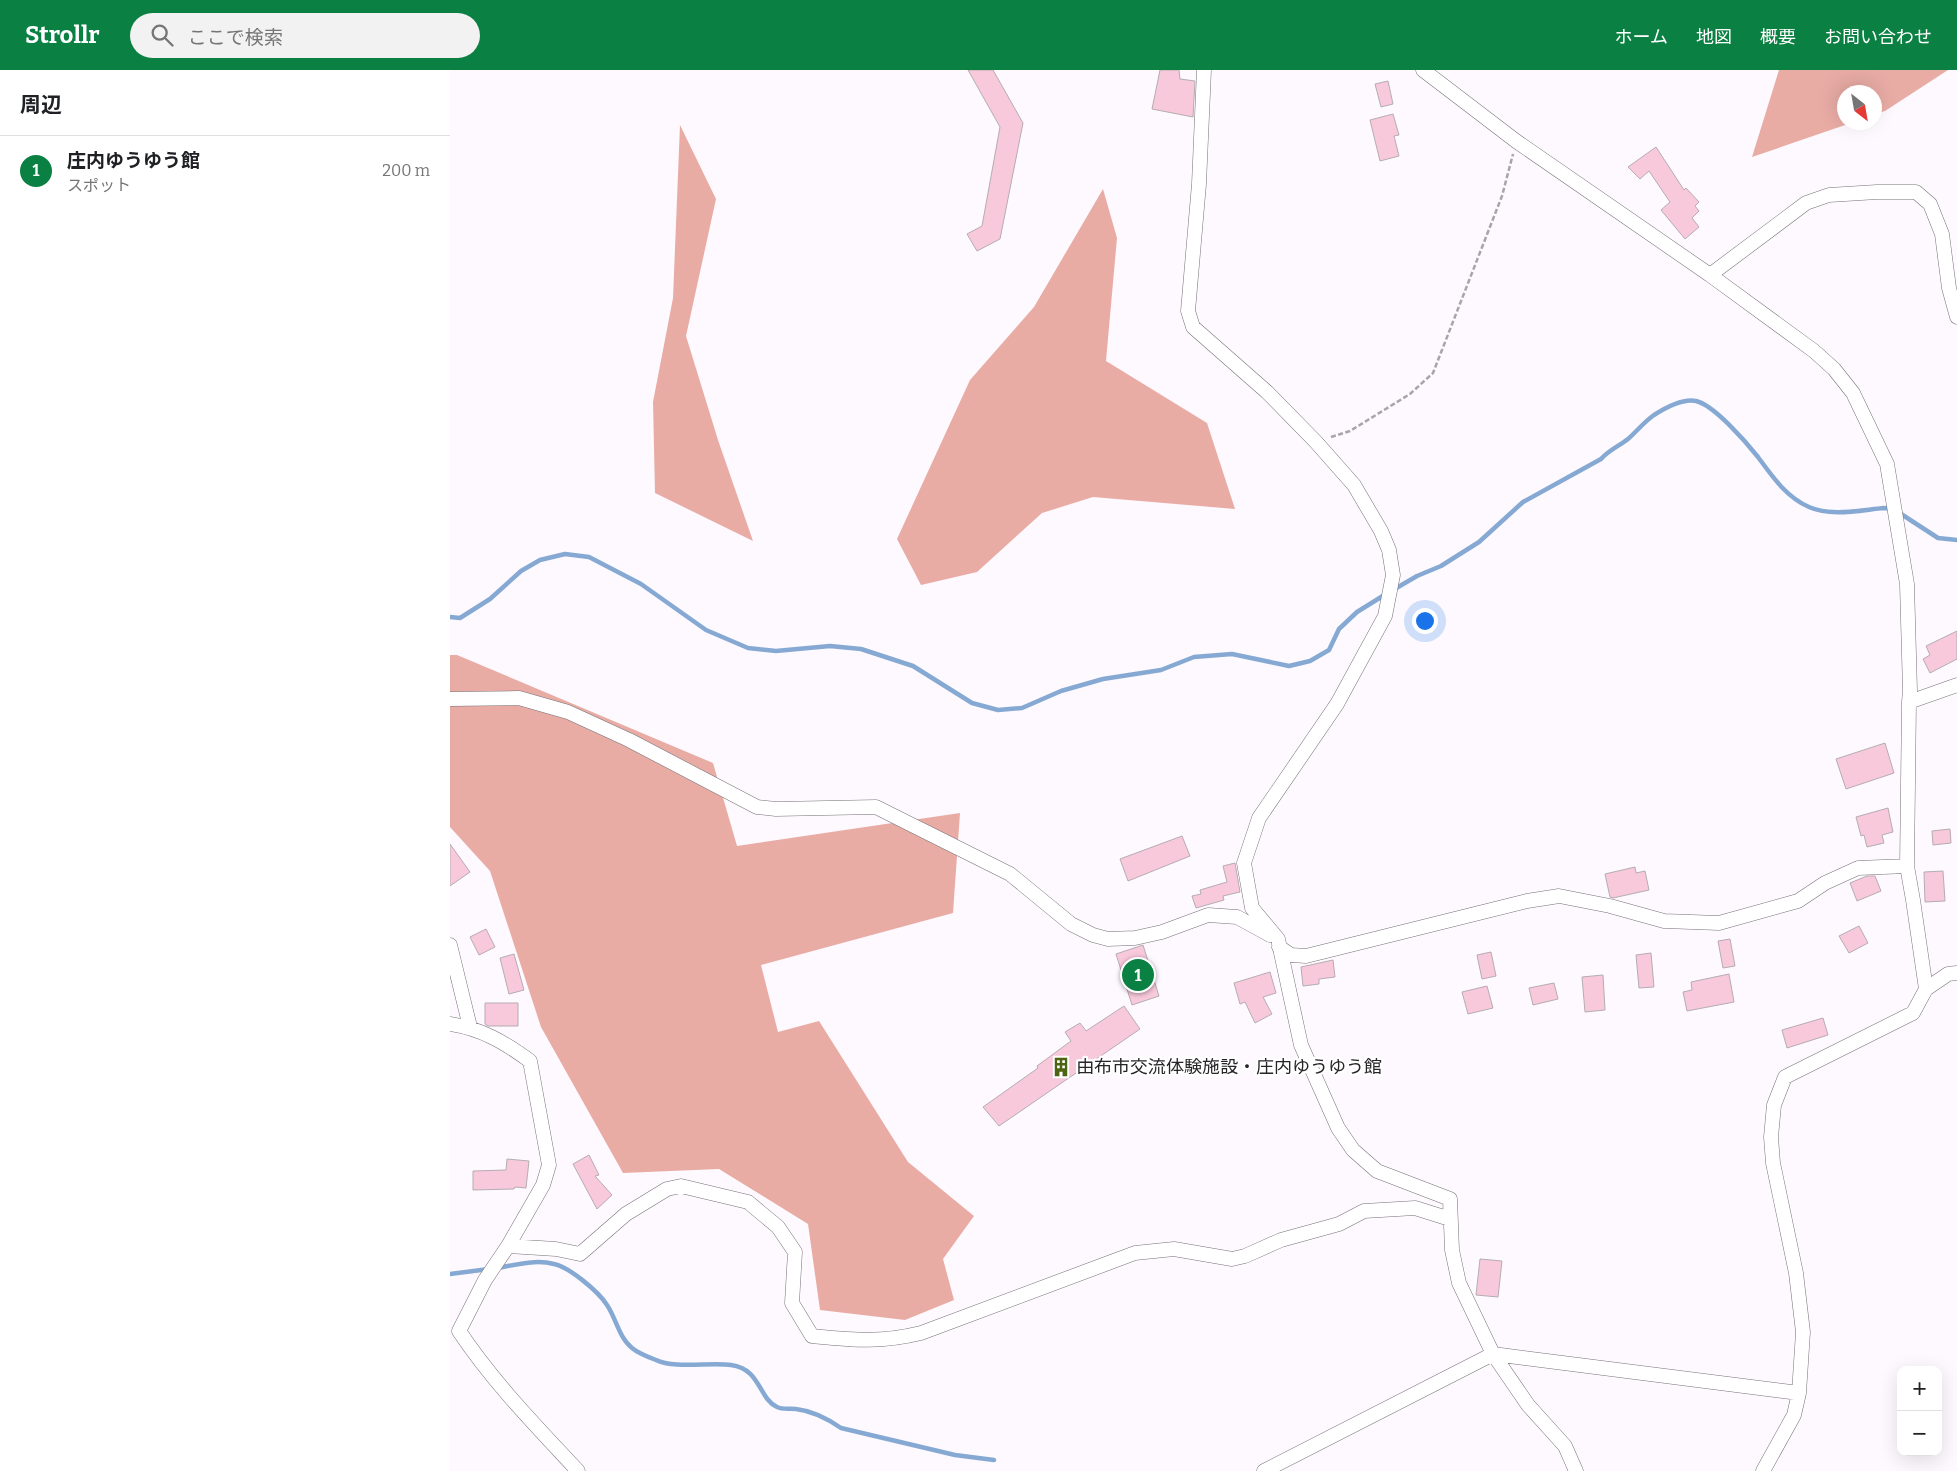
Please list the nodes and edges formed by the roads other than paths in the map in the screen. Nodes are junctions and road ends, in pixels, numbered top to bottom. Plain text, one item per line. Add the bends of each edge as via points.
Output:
1 (1204, 70) edge
2 (1423, 70) edge
3 (1710, 275) junction
4 (1957, 317) edge
5 (1957, 685) edge
6 (450, 699) edge
7 (1909, 702) junction
8 (1907, 866) junction
9 (1279, 943) junction
10 (450, 945) edge
11 (1957, 973) edge
12 (1926, 989) junction
13 (450, 1024) edge
14 (470, 1027) junction
15 (1450, 1219) junction
16 (508, 1246) junction
17 (1493, 1354) junction
18 (1799, 1393) junction
19 (578, 1471) edge
20 (1264, 1471) edge
21 (1576, 1471) edge
22 (1763, 1471) edge

1 - 9 street via 1199,184 1188,311 1193,327 1267,392 1354,485 1381,531 1389,550 1393,576 1385,616 1337,704 1259,818 1244,863 1252,908
2 - 3 street via 1516,141
3 - 4 street via 1806,203 1829,195 1916,192 1930,204 1942,234 1949,288
3 - 7 street via 1834,369 1853,393 1887,464 1907,584
5 - 7 street
6 - 9 street via 519,698 568,712 757,807 876,807 1010,874 1071,924 1093,935 1108,939 1135,938 1208,915 1238,917
7 - 8 street
8 - 9 street via 1858,868 1825,883 1798,901 1719,923 1664,921 1559,896 1527,901 1306,956 1291,955
8 - 12 street
9 - 15 street via 1301,1045 1338,1128 1353,1150 1377,1171 1450,1199
10 - 14 street
11 - 12 street via 1948,974
12 - 18 street via 1913,1013 1785,1077 1774,1105 1773,1163 1796,1273 1803,1332
13 - 14 street
14 - 16 street via 506,1044 530,1061 543,1127 549,1165 543,1185
15 - 16 street via 1415,1208 1364,1211 1339,1224 1280,1240 1232,1259 1174,1249 1135,1253 921,1333 892,1340 858,1341 812,1336 792,1303 795,1252 778,1227 748,1202 681,1186 667,1189 626,1214 580,1254
15 - 17 street via 1459,1283
16 - 19 street via 485,1280 459,1331 528,1418
17 - 18 street
17 - 20 street
17 - 21 street via 1528,1405 1565,1446
18 - 22 street via 1794,1415

